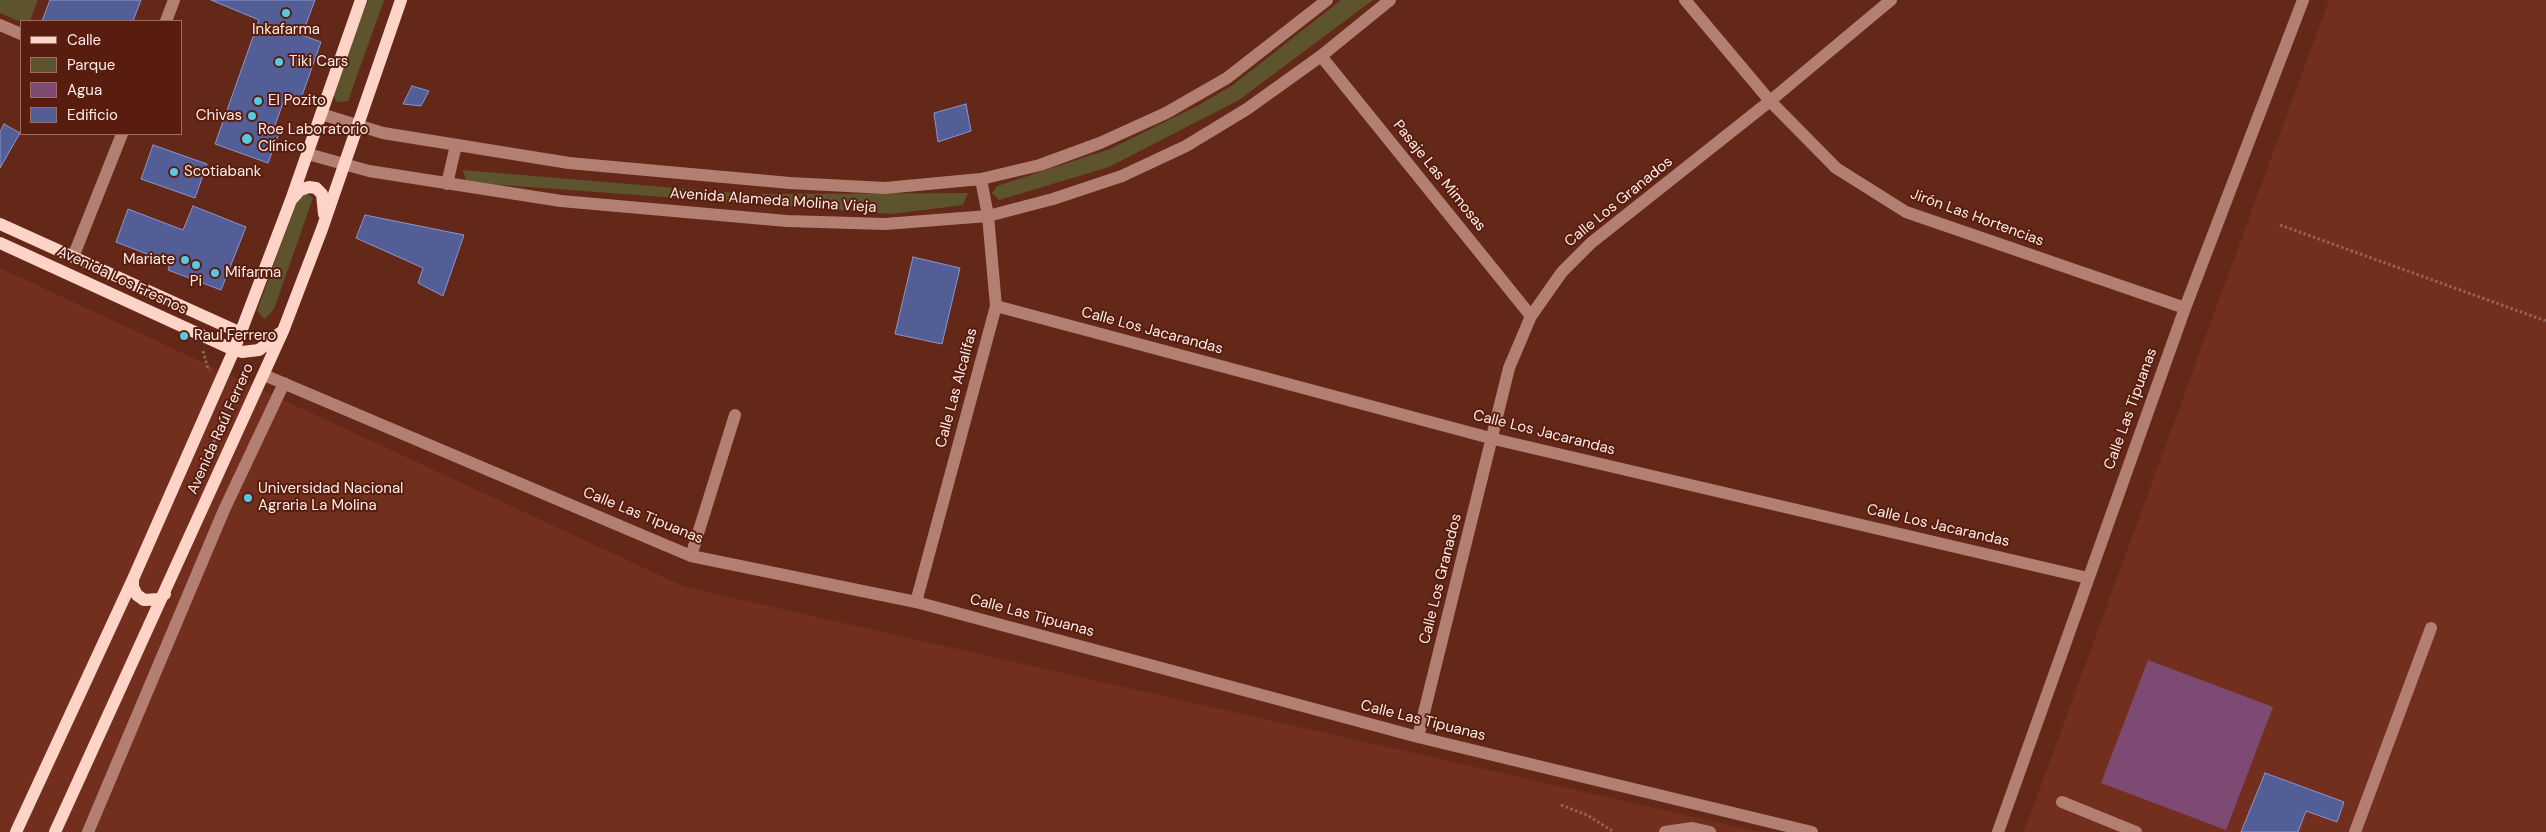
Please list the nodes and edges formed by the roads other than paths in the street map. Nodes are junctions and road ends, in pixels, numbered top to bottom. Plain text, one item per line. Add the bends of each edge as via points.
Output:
1 (174, 0) edge
2 (361, 0) edge
3 (401, 0) edge
4 (1328, 0) edge
5 (1390, 0) edge
6 (1685, 0) edge
7 (1891, 0) edge
8 (2303, 0) edge
9 (166, 20) edge
10 (0, 25) edge
11 (20, 34) edge
12 (1321, 56) junction
13 (1770, 102) junction
14 (321, 114) junction
15 (356, 126) junction
16 (122, 135) edge
17 (456, 146) junction
18 (308, 154) junction
19 (344, 164) junction
20 (981, 179) junction
21 (447, 184) junction
22 (291, 200) junction
23 (988, 216) junction
24 (0, 224) edge
25 (322, 229) junction
26 (0, 243) edge
27 (73, 257) junction
28 (996, 306) junction
29 (2185, 308) junction
30 (1531, 316) junction
31 (283, 331) junction
32 (241, 333) junction
33 (234, 350) junction
34 (264, 375) junction
35 (284, 383) junction
36 (735, 415) dead end
37 (1494, 439) junction
38 (691, 556) junction
39 (2088, 578) junction
40 (133, 579) junction
41 (165, 594) junction
42 (916, 602) junction
43 (2431, 628) dead end
44 (1418, 737) junction
45 (2062, 802) dead end
46 (16, 832) edge
47 (55, 832) edge
48 (88, 832) edge
49 (1666, 832) edge
50 (1710, 832) edge
51 (1812, 832) edge
52 (1998, 832) edge
53 (2136, 832) edge
54 (2355, 832) edge

1 - 9 street
2 - 14 main road, Avenida Raúl Ferrero
3 - 15 main road, Avenida Raúl Ferrero
4 - 20 street, Avenida Alameda Molina Vieja via 1227,78 1166,113 1100,143 1040,165
5 - 12 street, Avenida Alameda Molina Vieja
6 - 13 street, Jirón Las Hortencias
7 - 13 street, Calle Los Granados
8 - 29 street, Calle Las Tipuanas
10 - 11 street
12 - 23 street, Avenida Alameda Molina Vieja via 1247,108 1178,150 1122,176
12 - 30 street, Pasaje Las Mimosas
13 - 29 street, Jirón Las Hortencias via 1836,168 1906,212
13 - 30 street, Calle Los Granados via 1591,243 1562,272
14 - 15 street, Avenida Alameda Molina Vieja
14 - 18 main road, Avenida Raúl Ferrero
15 - 17 street, Avenida Alameda Molina Vieja
15 - 19 main road, Avenida Raúl Ferrero
16 - 27 street
17 - 20 street, Avenida Alameda Molina Vieja via 568,163 790,183 885,188
17 - 21 street
18 - 19 street, Avenida Alameda Molina Vieja
18 - 22 main road, Avenida Raúl Ferrero
19 - 21 street, Avenida Alameda Molina Vieja
19 - 25 main road, Avenida Raúl Ferrero
20 - 23 street, Calle Las Alcalifas
21 - 23 street, Avenida Alameda Molina Vieja via 561,201 787,221 885,224
22 - 25 main road via 300,190 316,188 324,202
22 - 32 main road, Avenida Raúl Ferrero
23 - 28 street, Calle Las Alcalifas
24 - 27 main road, Avenida Los Fresnos
25 - 31 main road, Avenida Raúl Ferrero
26 - 33 main road, Avenida Los Fresnos
27 - 32 main road, Avenida Los Fresnos
28 - 37 street, Calle Los Jacarandas
28 - 42 street, Calle Las Alcalifas
29 - 39 street, Calle Las Tipuanas
30 - 37 street, Calle Los Granados via 1509,368
31 - 33 main road, Avenida Los Fresnos via 259,350
31 - 34 main road, Avenida Raúl Ferrero
32 - 33 main road, Avenida Raúl Ferrero
33 - 40 main road, Avenida Raúl Ferrero
34 - 35 street, Calle Las Tipuanas
34 - 41 main road, Avenida Raúl Ferrero
35 - 38 street, Calle Las Tipuanas
35 - 48 street via 224,510
36 - 38 street
37 - 39 street, Calle Los Jacarandas
37 - 44 street, Calle Los Granados
38 - 42 street, Calle Las Tipuanas
39 - 52 street, Calle Las Tipuanas
40 - 41 main road via 137,595 144,600 159,599
40 - 46 main road, Avenida Raúl Ferrero
41 - 47 main road, Avenida Raúl Ferrero
42 - 44 street, Calle Las Tipuanas
43 - 54 street
44 - 51 street, Calle Las Tipuanas
45 - 53 street
49 - 50 street via 1692,828

